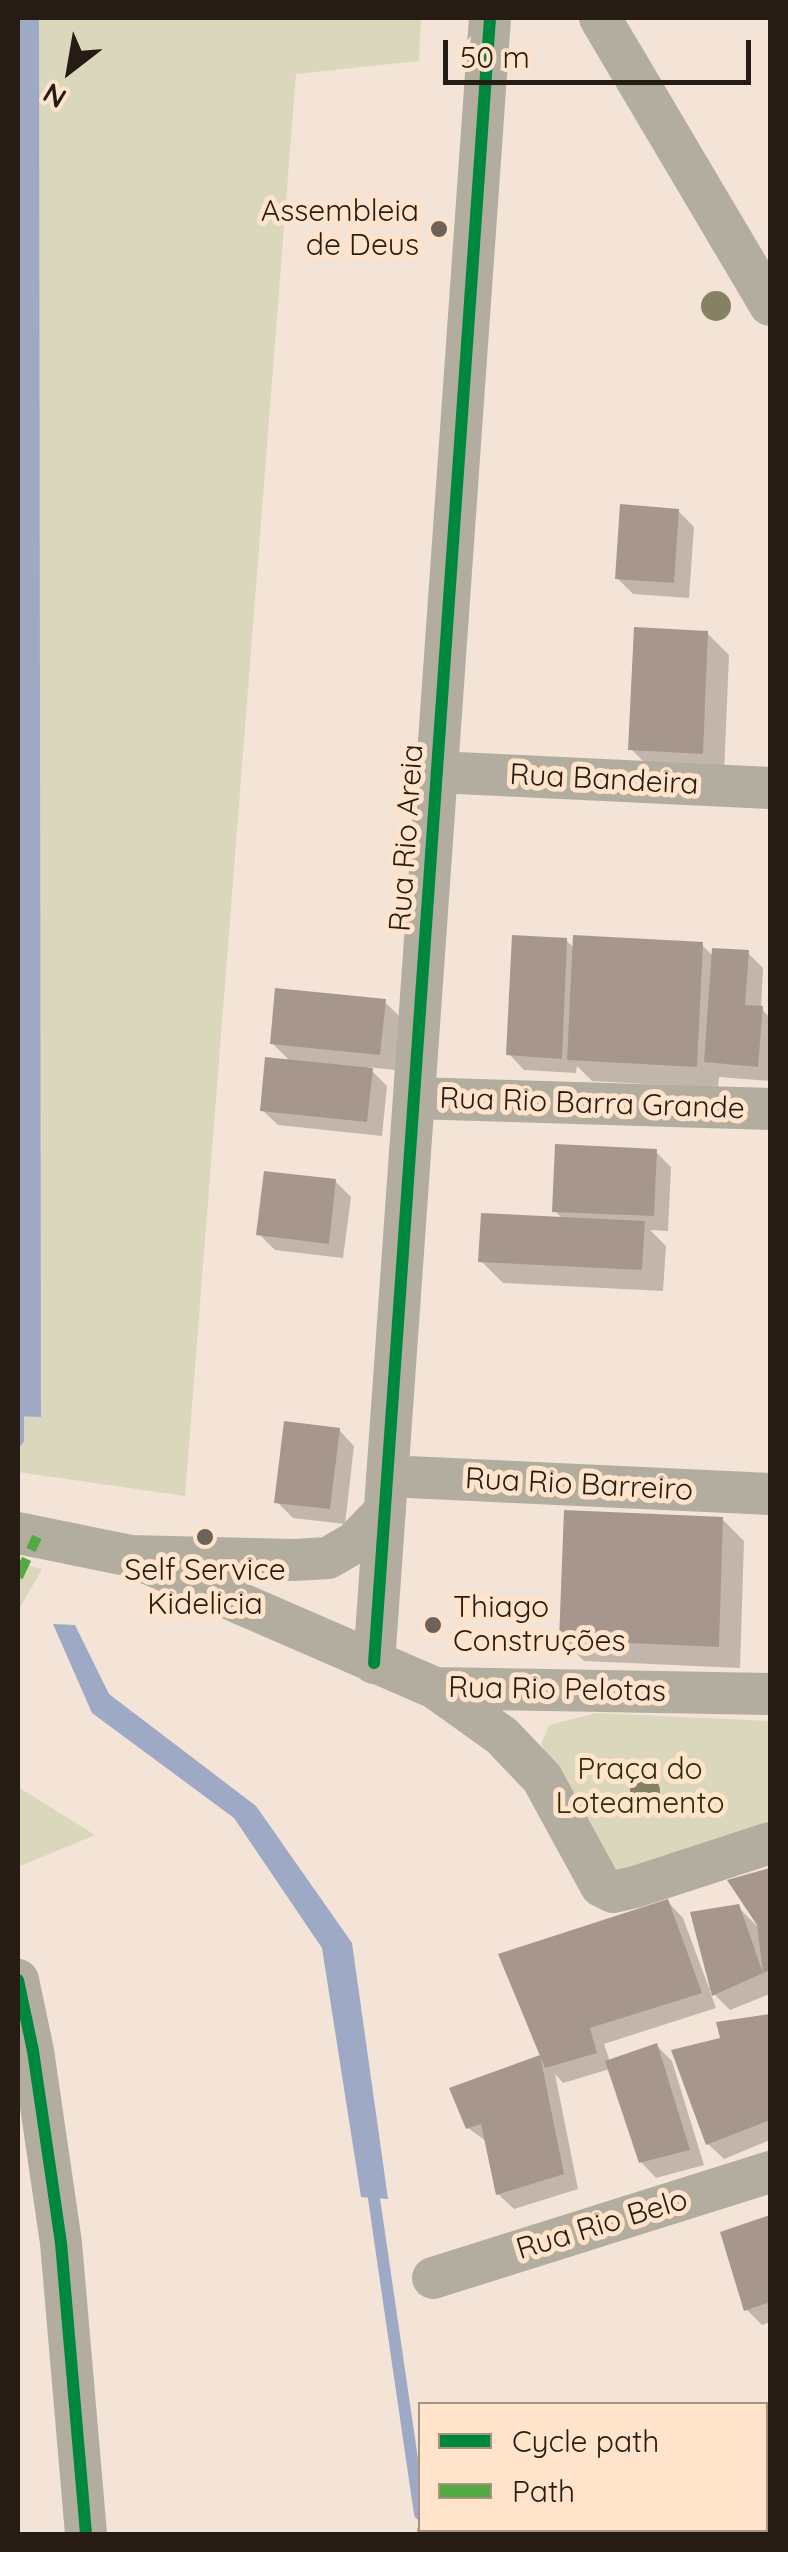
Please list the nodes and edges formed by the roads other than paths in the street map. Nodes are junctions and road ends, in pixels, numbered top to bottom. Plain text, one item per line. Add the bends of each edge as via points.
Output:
1 (490, 18) edge
2 (600, 18) edge
3 (770, 305) edge
4 (437, 772) junction
5 (770, 788) edge
6 (414, 1098) junction
7 (770, 1110) edge
8 (386, 1494) junction
9 (770, 1494) edge
10 (18, 1533) edge
11 (131, 1556) junction
12 (374, 1663) junction
13 (435, 1688) junction
14 (770, 1694) edge
15 (770, 1843) edge
16 (18, 1980) edge
17 (770, 2172) edge
18 (433, 2278) dead end
19 (86, 2534) edge

1 - 4 street, Rua Rio Areia
2 - 3 street
4 - 5 street, Rua Bandeira
4 - 6 street, Rua Rio Areia
6 - 7 street, Rua Rio Barra Grande
6 - 8 street, Rua Rio Areia
8 - 9 street, Rua Rio Barreiro
8 - 11 street, Rua Rio Pelotas via 354,1543 328,1558
8 - 12 street, Rua Rio Areia
10 - 11 street, Rua Rio Pelotas
11 - 12 street, Rua Rio Pelotas
12 - 13 street, Rua Rio Pelotas
13 - 14 street, Rua Rio Pelotas
13 - 15 street via 502,1736 542,1778 601,1886 614,1892 634,1887
16 - 19 street via 60,2243
17 - 18 street, Rua Rio Belo

